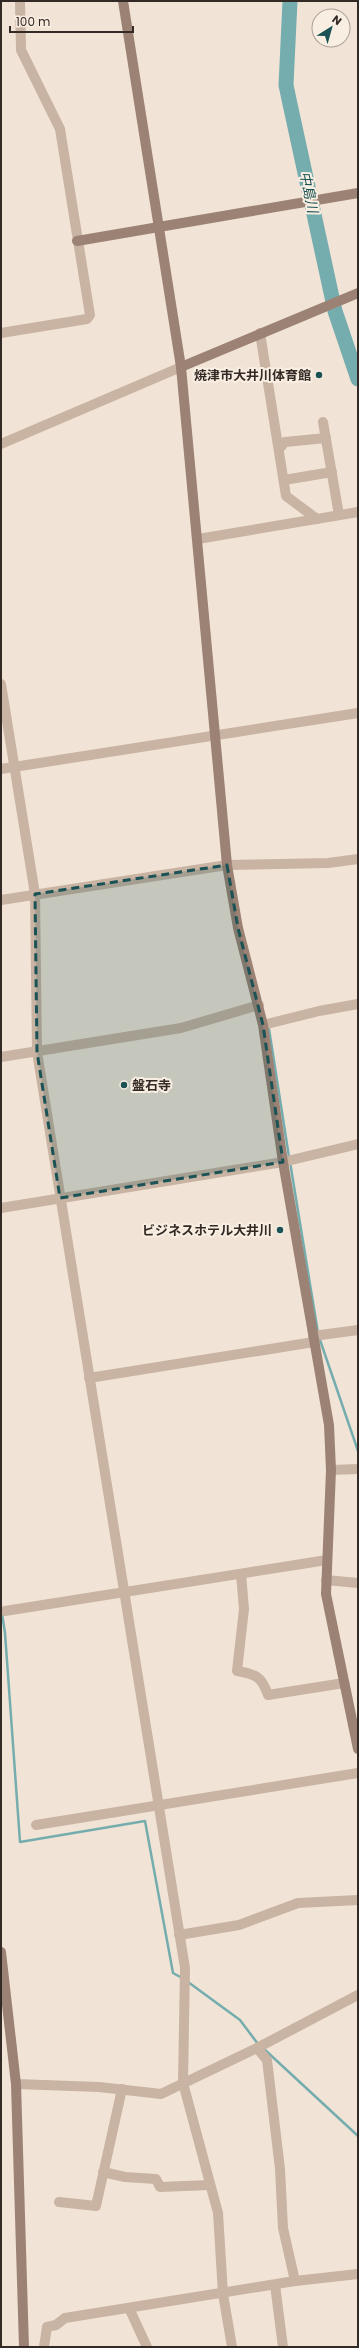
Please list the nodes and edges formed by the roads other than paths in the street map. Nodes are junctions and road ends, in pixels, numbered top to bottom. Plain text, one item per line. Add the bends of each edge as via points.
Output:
1 (20, 1) edge
2 (123, 1) edge
3 (358, 193) edge
4 (160, 227) junction
5 (77, 241) junction
6 (358, 293) edge
7 (1, 333) edge
8 (260, 333) junction
9 (182, 367) junction
10 (323, 422) dead end
11 (326, 438) junction
12 (1, 444) edge
13 (279, 449) junction
14 (332, 472) junction
15 (284, 480) junction
16 (358, 512) edge
17 (340, 515) junction
18 (317, 519) junction
19 (198, 539) junction
20 (1, 684) edge
21 (358, 713) edge
22 (216, 735) junction
23 (15, 767) junction
24 (1, 769) edge
25 (358, 859) edge
26 (227, 865) junction
27 (35, 894) junction
28 (1, 900) edge
29 (358, 1004) edge
30 (259, 1005) junction
31 (263, 1024) junction
32 (37, 1052) junction
33 (1, 1057) edge
34 (358, 1144) edge
35 (284, 1162) junction
36 (60, 1198) junction
37 (1, 1208) edge
38 (358, 1330) edge
39 (314, 1338) junction
40 (89, 1378) junction
41 (358, 1469) edge
42 (331, 1470) junction
43 (327, 1560) junction
44 (241, 1574) junction
45 (326, 1580) junction
46 (358, 1583) edge
47 (124, 1593) junction
48 (5, 1611) dead end
49 (344, 1683) junction
50 (357, 1745) edge
51 (358, 1773) edge
52 (158, 1806) junction
53 (36, 1826) dead end
54 (358, 1900) edge
55 (179, 1936) junction
56 (1, 1952) edge
57 (358, 1995) edge
58 (261, 2046) junction
59 (183, 2083) junction
60 (16, 2084) junction
61 (122, 2089) junction
62 (103, 2172) junction
63 (210, 2185) junction
64 (59, 2202) dead end
65 (358, 2274) edge
66 (295, 2281) junction
67 (275, 2284) junction
68 (223, 2294) junction
69 (129, 2308) junction
70 (24, 2347) edge
71 (44, 2347) edge
72 (147, 2347) edge
73 (232, 2347) edge
74 (283, 2347) edge

1 - 5 street via 21,50 60,129
2 - 4 street
3 - 4 street
4 - 5 street
4 - 9 street
5 - 7 street via 90,315 87,319
6 - 8 street
8 - 9 street
8 - 13 street
9 - 12 street
9 - 19 street
10 - 11 street
11 - 13 street via 285,442
11 - 14 street
13 - 15 street
14 - 15 street
14 - 17 street
15 - 18 street via 286,496
16 - 17 street
17 - 18 street
18 - 19 street
19 - 22 street
20 - 23 street
21 - 22 street
22 - 23 street
22 - 26 street
23 - 24 street
23 - 27 street
25 - 26 street via 328,863
26 - 27 street
26 - 30 street via 238,928
27 - 28 street
27 - 32 street
29 - 31 street via 319,1010
30 - 31 street
30 - 32 street via 181,1028
31 - 35 street
32 - 33 street
32 - 36 street
34 - 35 street
35 - 36 street
35 - 39 street
36 - 37 street
36 - 40 street
38 - 39 street
39 - 40 street
39 - 42 street via 329,1425
40 - 47 street
41 - 42 street
42 - 43 street
43 - 44 street
43 - 45 street
44 - 47 street
44 - 49 street via 244,1609 237,1670 252,1674 264,1683 268,1695
45 - 46 street
45 - 49 street via 326,1594
47 - 48 street
47 - 52 street
49 - 50 street
51 - 52 street
52 - 53 street
52 - 55 street
54 - 55 street via 298,1903 239,1925
55 - 59 street via 185,1972
56 - 60 street
57 - 58 street
58 - 59 street
58 - 66 street via 267,2060 280,2169 283,2228
59 - 61 street via 161,2094
59 - 63 street
60 - 61 street
60 - 70 street
61 - 62 street
62 - 63 street via 124,2177 156,2179 160,2187
62 - 64 street via 96,2206
63 - 68 street via 218,2214
65 - 66 street
66 - 67 street
67 - 68 street
67 - 74 street
68 - 69 street
68 - 73 street
69 - 71 street via 65,2318 56,2325 47,2327
69 - 72 street

